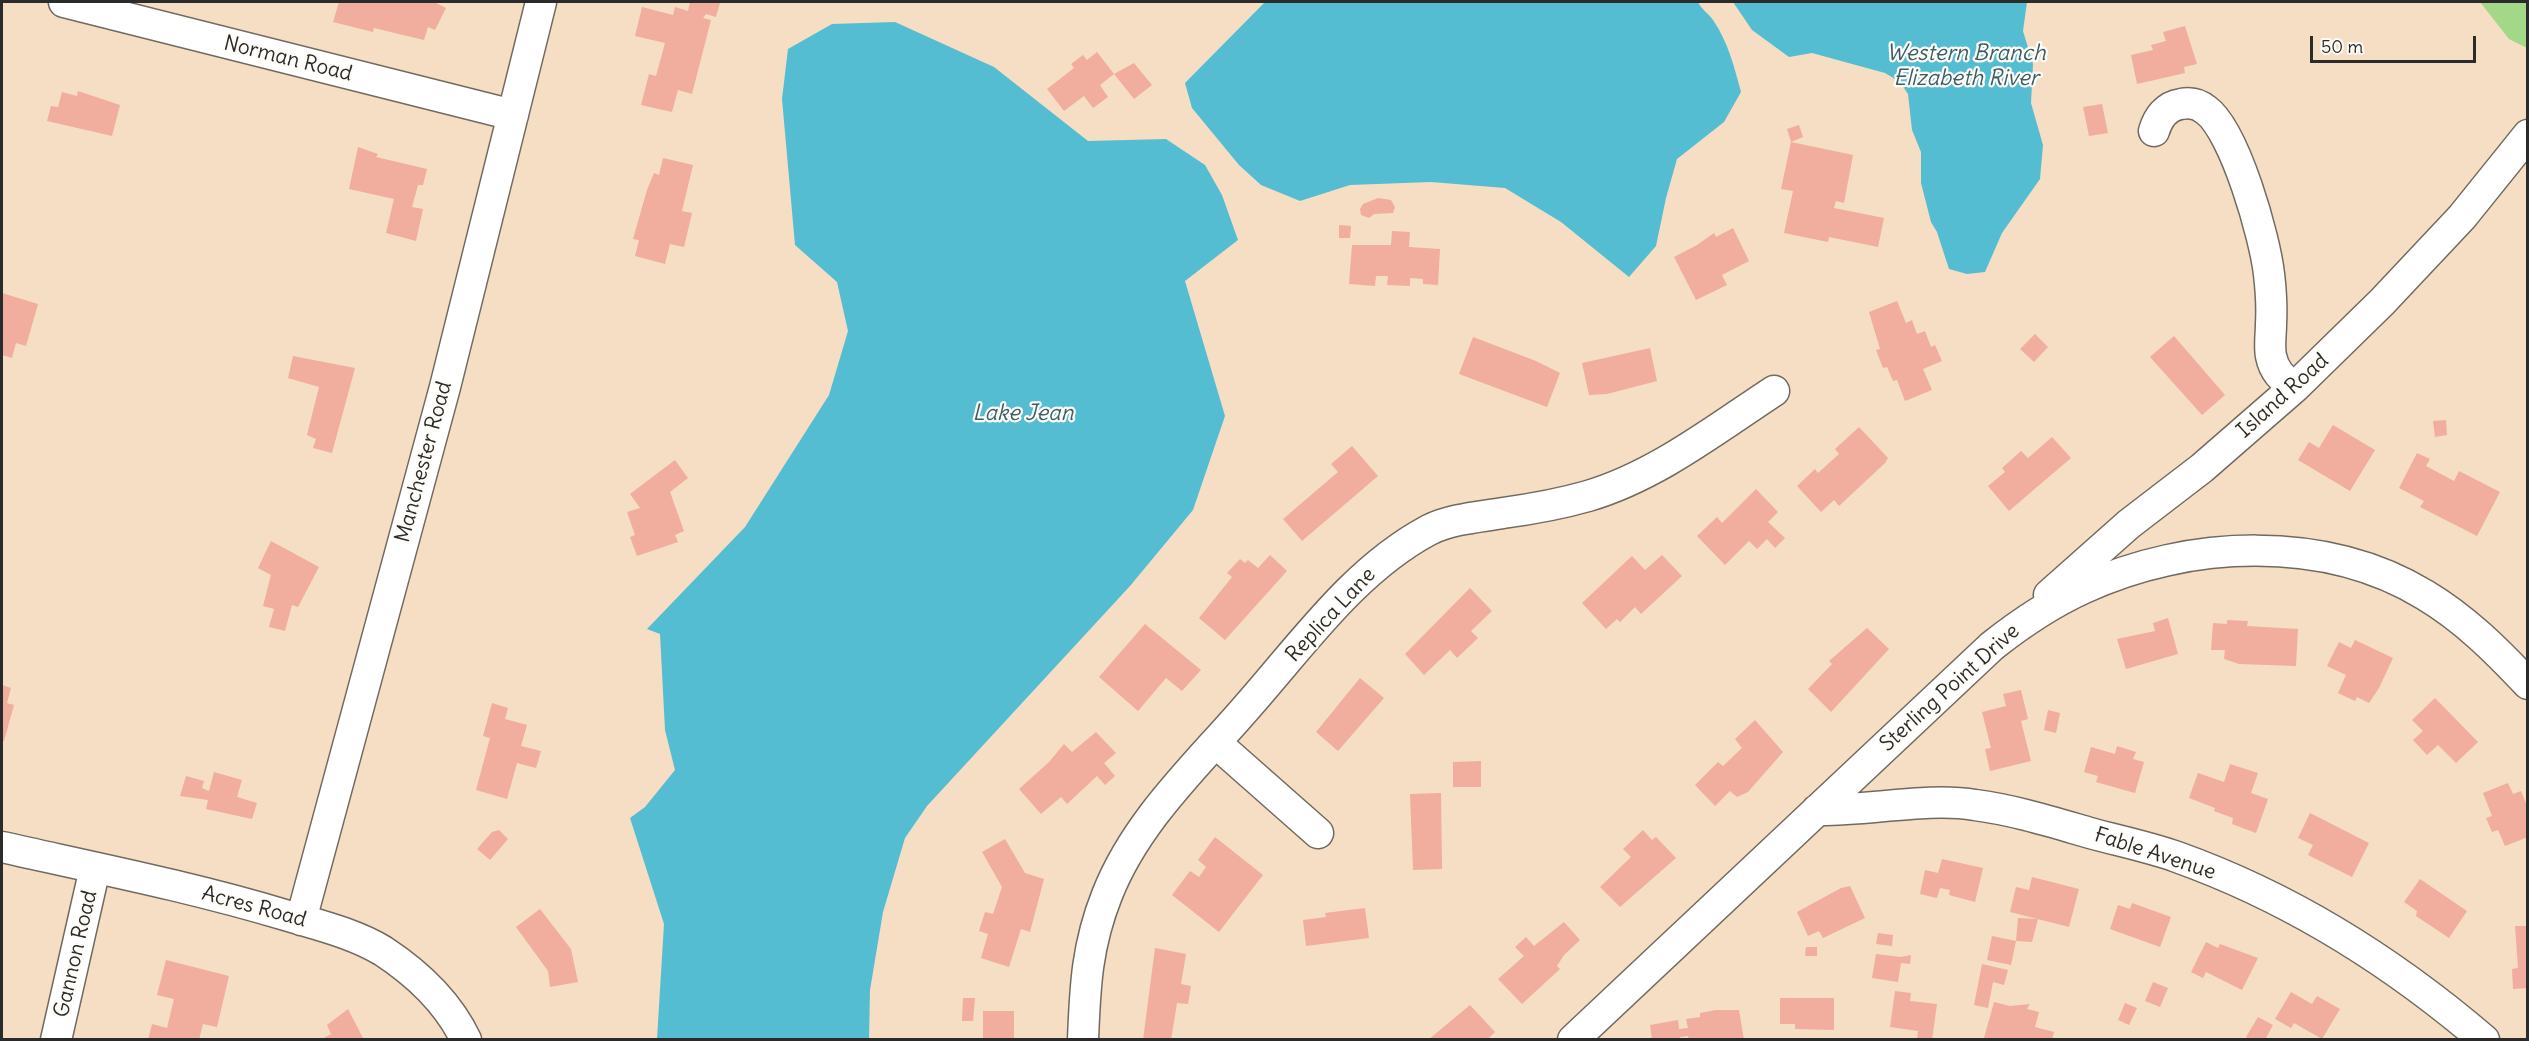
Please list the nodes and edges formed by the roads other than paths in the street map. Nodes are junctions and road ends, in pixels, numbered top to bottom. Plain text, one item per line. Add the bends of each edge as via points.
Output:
1 (64, 2) edge
2 (541, 2) edge
3 (513, 115) junction
4 (2154, 131) dead end
5 (2528, 135) edge
6 (2295, 387) junction
7 (1774, 391) dead end
8 (2012, 630) junction
9 (2528, 684) edge
10 (1216, 743) junction
11 (1817, 810) junction
12 (1318, 833) dead end
13 (2, 847) edge
14 (95, 867) junction
15 (301, 920) junction
16 (56, 1040) edge
17 (466, 1040) edge
18 (1083, 1040) edge
19 (1573, 1040) edge
20 (2484, 1040) edge

1 - 3 street, Norman Road
2 - 3 street, Manchester Road
3 - 15 street, Manchester Road via 445,387
4 - 6 street via 2165,111 2176,104 2196,104 2212,116 2234,154 2246,181 2269,271 2270,354 2274,368
5 - 6 street, Island Road via 2462,218
6 - 8 street, Island Road via 2202,468 2120,532
7 - 10 street, Replica Lane via 1634,478 1545,507 1470,518 1432,529 1402,546 1368,572
8 - 9 street, Sterling Point Drive via 2083,588 2117,574 2160,562 2232,552 2283,552 2356,565 2424,594 2490,643
8 - 11 street, Sterling Point Drive
10 - 12 street
10 - 18 street, Replica Lane via 1150,819 1126,855 1108,893 1085,976
11 - 19 street, Sterling Point Drive
11 - 20 street, Fable Avenue via 1974,804 2176,857 2289,907 2356,945
13 - 14 street, Acres Road
14 - 15 street, Acres Road via 236,900
14 - 16 street, Gannon Road
15 - 17 street, Acres Road via 360,939 418,977 441,999

